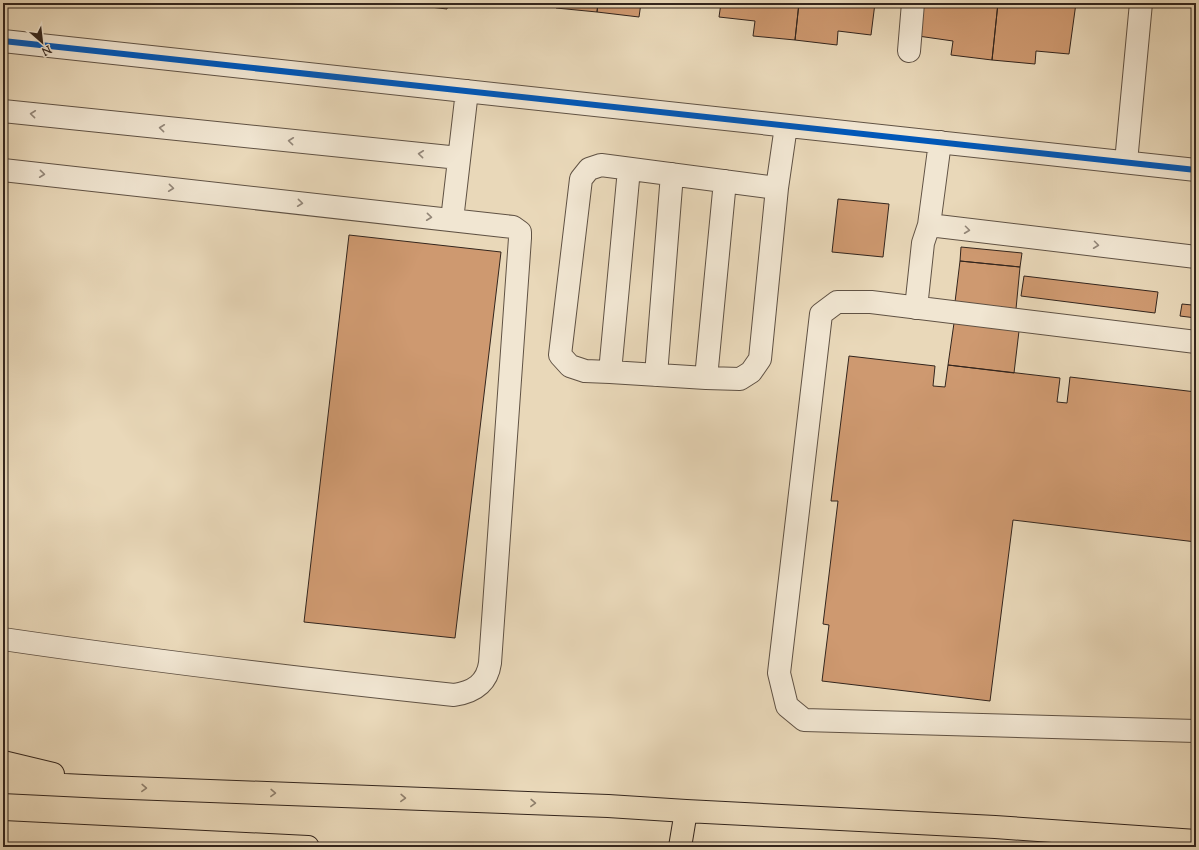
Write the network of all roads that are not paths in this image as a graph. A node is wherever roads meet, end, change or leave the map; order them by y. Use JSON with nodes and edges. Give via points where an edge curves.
{"nodes":[{"id":1,"x":913,"y":3,"type":"edge"},
{"id":2,"x":1141,"y":3,"type":"edge"},
{"id":3,"x":3,"y":41,"type":"edge"},
{"id":4,"x":909,"y":51,"type":"dead end"},
{"id":5,"x":468,"y":91,"type":"junction"},
{"id":6,"x":3,"y":111,"type":"edge"},
{"id":7,"x":786,"y":126,"type":"junction"},
{"id":8,"x":940,"y":142,"type":"junction"},
{"id":9,"x":459,"y":158,"type":"junction"},
{"id":10,"x":1126,"y":162,"type":"junction"},
{"id":11,"x":629,"y":169,"type":"junction"},
{"id":12,"x":3,"y":170,"type":"edge"},
{"id":13,"x":1196,"y":170,"type":"edge"},
{"id":14,"x":672,"y":174,"type":"junction"},
{"id":15,"x":725,"y":181,"type":"junction"},
{"id":16,"x":777,"y":188,"type":"junction"},
{"id":17,"x":452,"y":220,"type":"junction"},
{"id":18,"x":928,"y":225,"type":"junction"},
{"id":19,"x":1196,"y":257,"type":"edge"},
{"id":20,"x":916,"y":308,"type":"junction"},
{"id":21,"x":1196,"y":342,"type":"edge"},
{"id":22,"x":610,"y":372,"type":"junction"},
{"id":23,"x":656,"y":375,"type":"junction"},
{"id":24,"x":706,"y":378,"type":"junction"},
{"id":25,"x":3,"y":639,"type":"edge"},
{"id":26,"x":1196,"y":731,"type":"edge"},
{"id":27,"x":3,"y":762,"type":"edge"},
{"id":28,"x":3,"y":782,"type":"edge"},
{"id":29,"x":105,"y":787,"type":"junction"},
{"id":30,"x":686,"y":811,"type":"junction"},
{"id":31,"x":3,"y":832,"type":"edge"},
{"id":32,"x":101,"y":836,"type":"junction"},
{"id":33,"x":1194,"y":841,"type":"edge"},
{"id":34,"x":17,"y":847,"type":"edge"},
{"id":35,"x":308,"y":847,"type":"edge"},
{"id":36,"x":680,"y":847,"type":"edge"}],
"edges":[{"from":1,"to":4,"type":"street"},
{"from":2,"to":10,"type":"street"},
{"from":3,"to":5,"type":"street"},
{"from":5,"to":7,"type":"street"},
{"from":5,"to":9,"type":"street"},
{"from":9,"to":6,"type":"street","one_way":true},
{"from":7,"to":8,"type":"street"},
{"from":7,"to":16,"type":"street"},
{"from":8,"to":10,"type":"street"},
{"from":8,"to":18,"type":"street"},
{"from":9,"to":17,"type":"street"},
{"from":10,"to":13,"type":"street"},
{"from":11,"to":14,"type":"street"},
{"from":11,"to":22,"type":"street"},
{"from":11,"to":22,"type":"street","via":[[601,165],[589,169],[581,179],[560,354],[570,366],[585,371]]},
{"from":12,"to":17,"type":"street","one_way":true},
{"from":14,"to":15,"type":"street"},
{"from":14,"to":23,"type":"street"},
{"from":15,"to":16,"type":"street"},
{"from":15,"to":24,"type":"street"},
{"from":16,"to":24,"type":"street","via":[[760,359],[751,372],[740,379]]},
{"from":17,"to":25,"type":"street","via":[[513,227],[520,232],[490,663],[489,672],[478,686],[454,695],[298,678]]},
{"from":18,"to":19,"type":"street","one_way":true},
{"from":18,"to":20,"type":"street","via":[[923,243]]},
{"from":20,"to":21,"type":"street"},
{"from":20,"to":26,"type":"street","via":[[871,302],[837,302],[821,314],[779,673],[787,706],[804,720]]},
{"from":22,"to":23,"type":"street"},
{"from":23,"to":24,"type":"street"},
{"from":27,"to":29,"type":"highway"},
{"from":28,"to":29,"type":"highway"},
{"from":29,"to":30,"type":"highway","one_way":true},
{"from":30,"to":33,"type":"highway","via":[[995,827]]},
{"from":30,"to":36,"type":"highway"},
{"from":31,"to":32,"type":"highway"},
{"from":32,"to":34,"type":"highway"},
{"from":32,"to":35,"type":"highway"}]}
